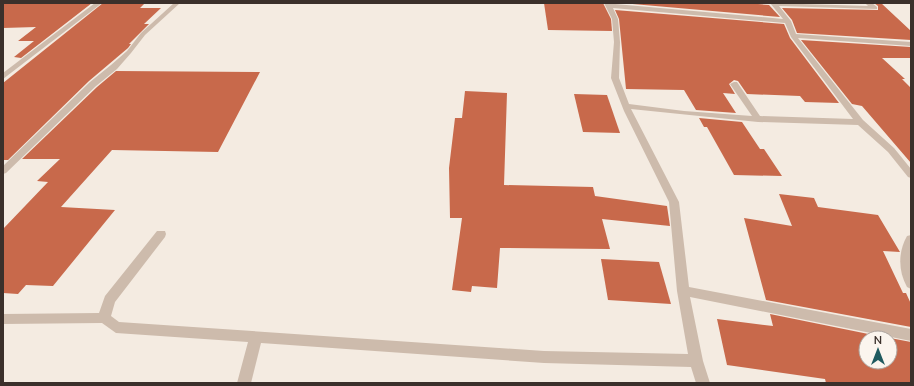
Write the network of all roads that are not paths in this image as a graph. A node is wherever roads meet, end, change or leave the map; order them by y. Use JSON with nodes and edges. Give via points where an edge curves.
{"nodes":[{"id":1,"x":99,"y":3,"type":"edge"},
{"id":2,"x":177,"y":3,"type":"edge"},
{"id":3,"x":774,"y":3,"type":"edge"},
{"id":4,"x":868,"y":3,"type":"edge"},
{"id":5,"x":608,"y":4,"type":"edge"},
{"id":6,"x":788,"y":21,"type":"junction"},
{"id":7,"x":793,"y":36,"type":"junction"},
{"id":8,"x":911,"y":44,"type":"edge"},
{"id":9,"x":3,"y":77,"type":"edge"},
{"id":10,"x":734,"y":84,"type":"dead end"},
{"id":11,"x":626,"y":106,"type":"junction"},
{"id":12,"x":758,"y":119,"type":"junction"},
{"id":13,"x":860,"y":122,"type":"junction"},
{"id":14,"x":3,"y":171,"type":"edge"},
{"id":15,"x":911,"y":175,"type":"edge"},
{"id":16,"x":161,"y":234,"type":"dead end"},
{"id":17,"x":911,"y":239,"type":"edge"},
{"id":18,"x":911,"y":284,"type":"edge"},
{"id":19,"x":683,"y":291,"type":"junction"},
{"id":20,"x":104,"y":318,"type":"junction"},
{"id":21,"x":3,"y":320,"type":"edge"},
{"id":22,"x":911,"y":335,"type":"edge"},
{"id":23,"x":256,"y":338,"type":"junction"},
{"id":24,"x":696,"y":361,"type":"junction"},
{"id":25,"x":244,"y":383,"type":"edge"},
{"id":26,"x":703,"y":383,"type":"edge"}],
"edges":[{"from":1,"to":9,"type":"street"},
{"from":2,"to":14,"type":"street","via":[[143,34],[114,68],[93,84]]},
{"from":3,"to":4,"type":"street","via":[[875,8]]},
{"from":3,"to":6,"type":"street"},
{"from":5,"to":6,"type":"street"},
{"from":5,"to":11,"type":"street","via":[[616,26],[615,78]]},
{"from":6,"to":7,"type":"street"},
{"from":7,"to":8,"type":"street"},
{"from":7,"to":13,"type":"street"},
{"from":10,"to":12,"type":"street"},
{"from":11,"to":12,"type":"street","via":[[682,114]]},
{"from":11,"to":19,"type":"street","via":[[674,202]]},
{"from":12,"to":13,"type":"street"},
{"from":13,"to":15,"type":"street","via":[[891,150]]},
{"from":16,"to":20,"type":"street","via":[[109,300]]},
{"from":17,"to":18,"type":"street","via":[[905,255]]},
{"from":19,"to":22,"type":"street"},
{"from":19,"to":24,"type":"street"},
{"from":20,"to":21,"type":"street"},
{"from":20,"to":23,"type":"street","via":[[116,327]]},
{"from":23,"to":24,"type":"street","via":[[544,357]]},
{"from":23,"to":25,"type":"street"},
{"from":24,"to":26,"type":"street"}]}
